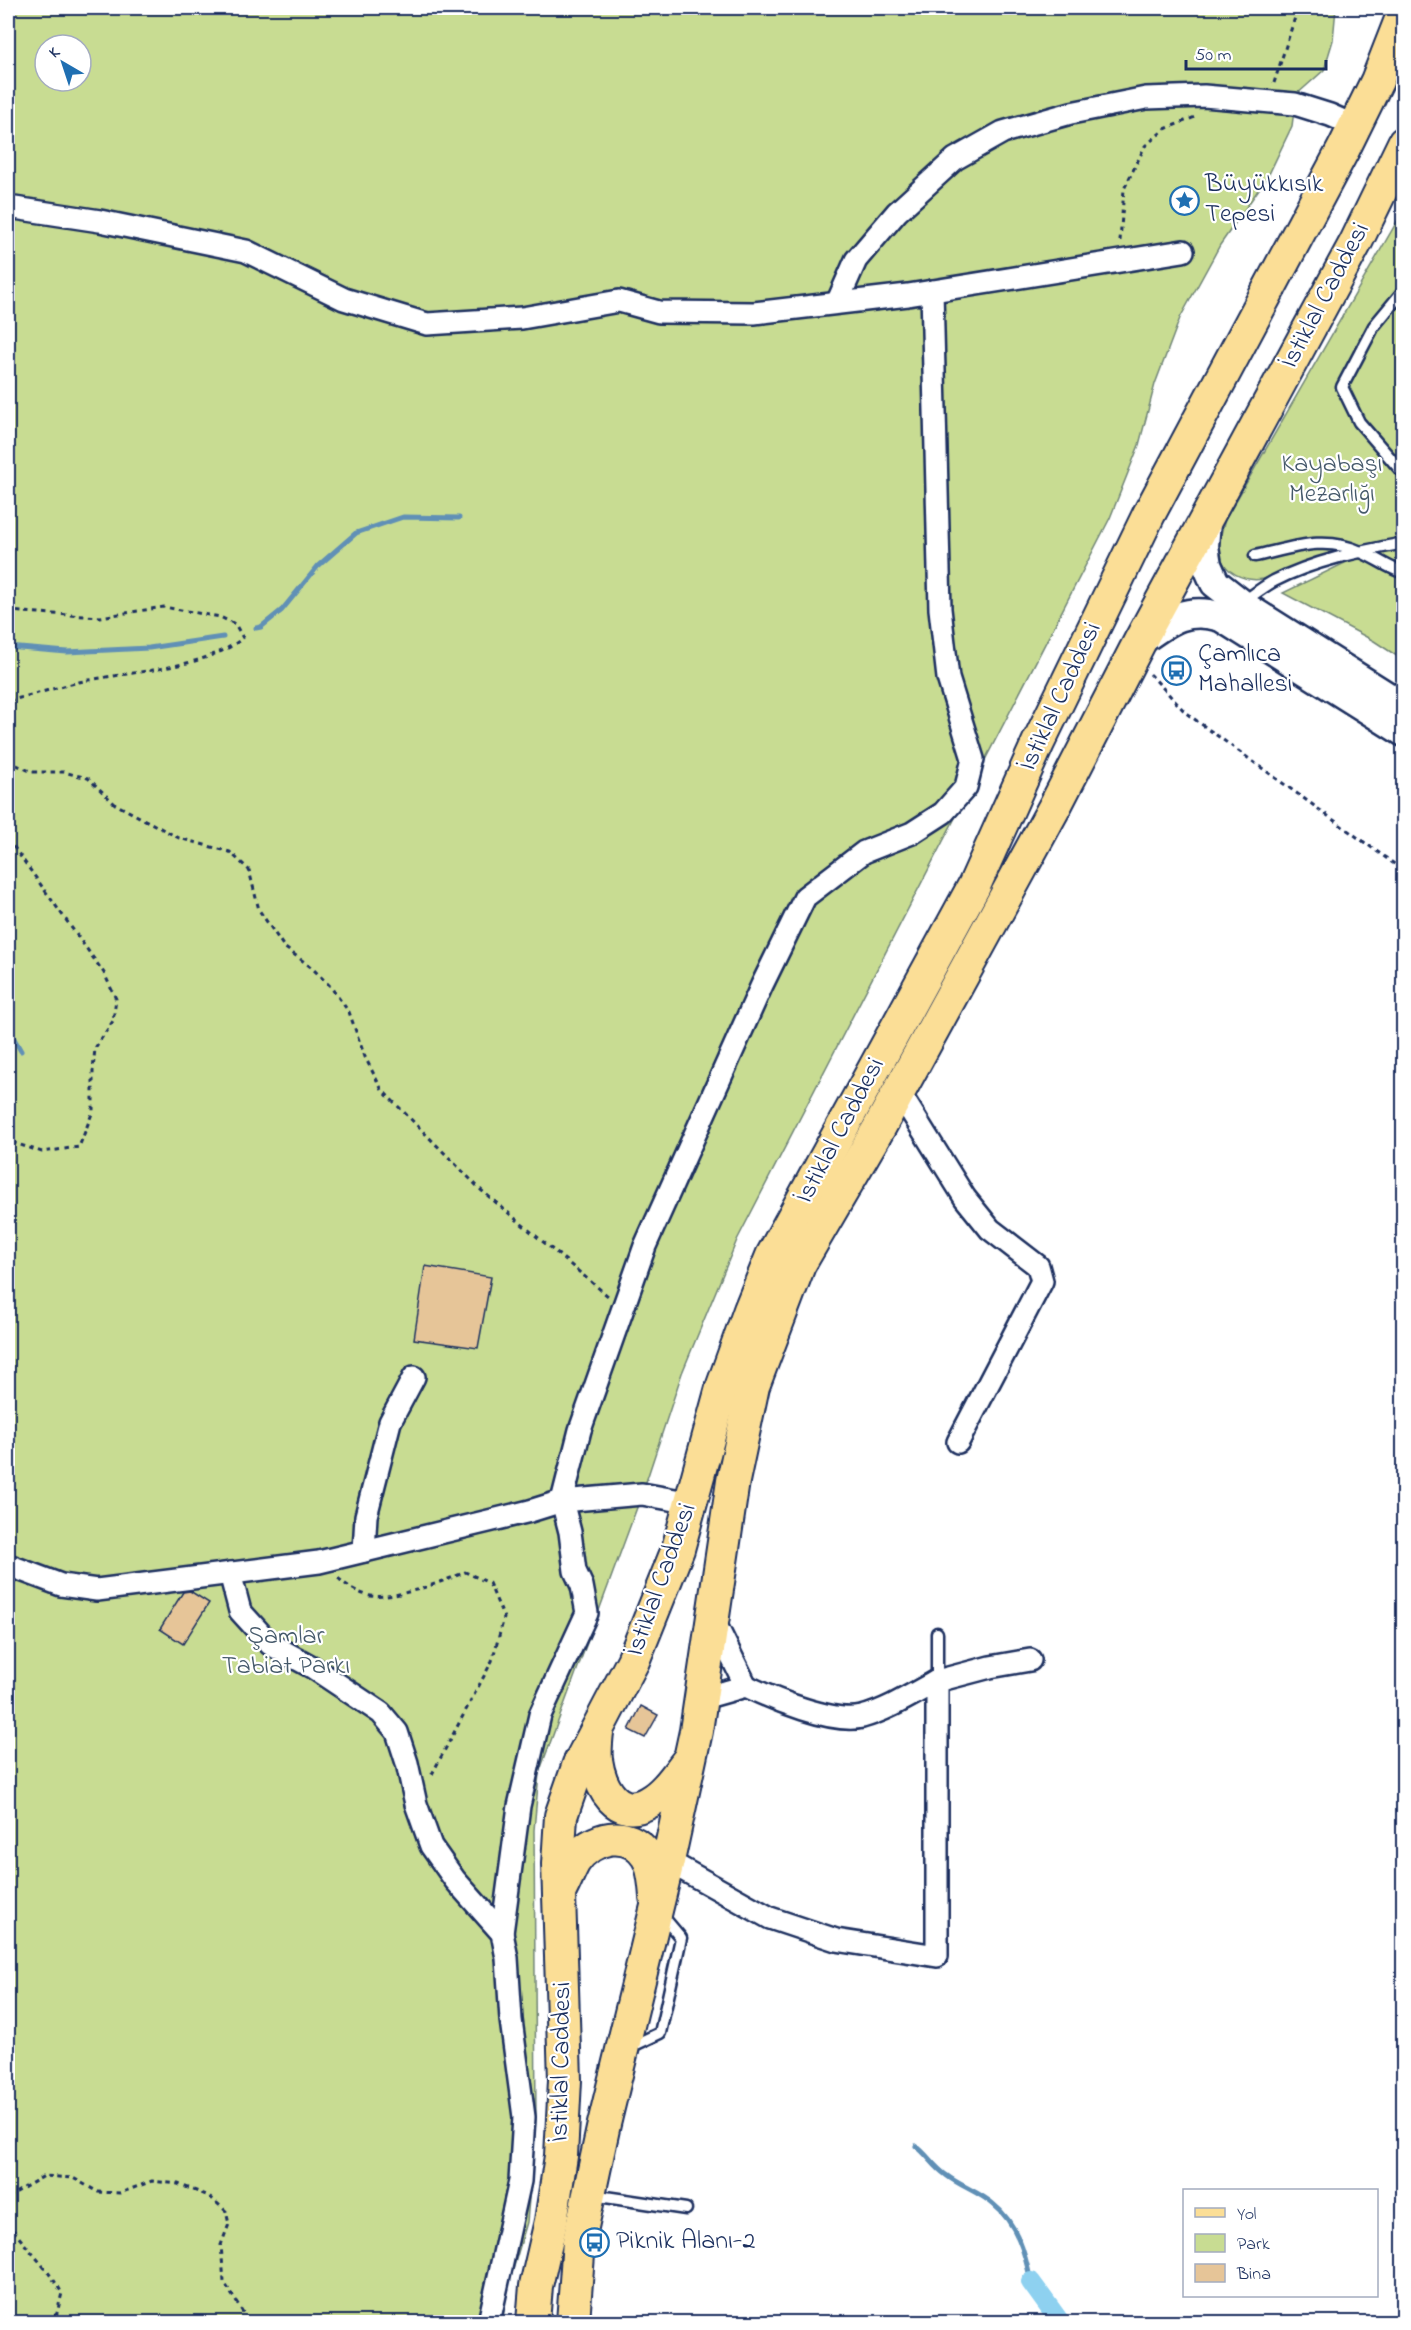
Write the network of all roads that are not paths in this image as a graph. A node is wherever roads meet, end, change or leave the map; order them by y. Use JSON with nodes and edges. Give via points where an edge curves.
{"nodes":[{"id":1,"x":1404,"y":12,"type":"edge"},
{"id":2,"x":1355,"y":126,"type":"junction"},
{"id":3,"x":1404,"y":142,"type":"edge"},
{"id":4,"x":8,"y":207,"type":"edge"},
{"id":5,"x":1183,"y":251,"type":"dead end"},
{"id":6,"x":1404,"y":290,"type":"edge"},
{"id":7,"x":932,"y":291,"type":"junction"},
{"id":8,"x":837,"y":303,"type":"junction"},
{"id":9,"x":1404,"y":474,"type":"edge"},
{"id":10,"x":1206,"y":522,"type":"junction"},
{"id":11,"x":1404,"y":543,"type":"edge"},
{"id":12,"x":1361,"y":551,"type":"junction"},
{"id":13,"x":1255,"y":556,"type":"dead end"},
{"id":14,"x":1404,"y":573,"type":"edge"},
{"id":15,"x":1215,"y":583,"type":"junction"},
{"id":16,"x":1240,"y":603,"type":"junction"},
{"id":17,"x":1196,"y":613,"type":"junction"},
{"id":18,"x":1140,"y":641,"type":"junction"},
{"id":19,"x":1404,"y":707,"type":"edge"},
{"id":20,"x":1404,"y":732,"type":"edge"},
{"id":21,"x":898,"y":1092,"type":"junction"},
{"id":22,"x":414,"y":1377,"type":"dead end"},
{"id":23,"x":958,"y":1442,"type":"dead end"},
{"id":24,"x":562,"y":1501,"type":"junction"},
{"id":25,"x":692,"y":1503,"type":"junction"},
{"id":26,"x":364,"y":1551,"type":"junction"},
{"id":27,"x":8,"y":1565,"type":"edge"},
{"id":28,"x":230,"y":1574,"type":"junction"},
{"id":29,"x":712,"y":1617,"type":"junction"},
{"id":30,"x":938,"y":1634,"type":"dead end"},
{"id":31,"x":1030,"y":1660,"type":"dead end"},
{"id":32,"x":937,"y":1682,"type":"junction"},
{"id":33,"x":746,"y":1686,"type":"junction"},
{"id":34,"x":700,"y":1699,"type":"junction"},
{"id":35,"x":597,"y":1732,"type":"junction"},
{"id":36,"x":690,"y":1758,"type":"junction"},
{"id":37,"x":668,"y":1861,"type":"junction"},
{"id":38,"x":561,"y":1892,"type":"junction"},
{"id":39,"x":657,"y":1910,"type":"junction"},
{"id":40,"x":502,"y":1933,"type":"junction"},
{"id":41,"x":589,"y":2195,"type":"junction"},
{"id":42,"x":686,"y":2209,"type":"dead end"},
{"id":43,"x":489,"y":2322,"type":"edge"},
{"id":44,"x":533,"y":2322,"type":"edge"},
{"id":45,"x":573,"y":2322,"type":"edge"}],
"edges":[{"from":1,"to":2,"type":"main road","name":"İstiklal Caddesi"},
{"from":2,"to":8,"type":"street","via":[[1295,104],[1204,96],[1146,98],[1003,132],[956,159],[897,212],[856,260]]},
{"from":2,"to":25,"type":"main road","name":"İstiklal Caddesi","via":[[1149,514],[974,886],[772,1256],[722,1388]]},
{"from":3,"to":10,"type":"main road","name":"İstiklal Caddesi","via":[[1356,242]]},
{"from":4,"to":8,"type":"street","via":[[246,251],[344,299],[427,324],[522,318],[619,301],[659,312],[754,313]]},
{"from":5,"to":7,"type":"street"},
{"from":6,"to":9,"type":"lane","via":[[1374,326],[1342,387],[1359,423]]},
{"from":7,"to":8,"type":"street"},
{"from":7,"to":24,"type":"street","via":[[940,609],[948,678],[973,759],[966,787],[943,813],[912,833],[864,852],[805,897],[645,1246],[580,1430]]},
{"from":10,"to":15,"type":"main road","via":[[1206,565]]},
{"from":10,"to":18,"type":"main road","name":"İstiklal Caddesi"},
{"from":11,"to":12,"type":"lane"},
{"from":12,"to":13,"type":"lane","via":[[1333,542]]},
{"from":12,"to":14,"type":"lane"},
{"from":12,"to":16,"type":"lane","via":[[1274,581]]},
{"from":15,"to":16,"type":"main road"},
{"from":15,"to":17,"type":"main road","via":[[1200,584],[1190,596],[1190,607]]},
{"from":16,"to":19,"type":"main road"},
{"from":17,"to":18,"type":"main road","via":[[1169,620]]},
{"from":17,"to":20,"type":"main road","via":[[1221,617]]},
{"from":18,"to":21,"type":"main road","name":"İstiklal Caddesi"},
{"from":21,"to":23,"type":"street","via":[[965,1198],[990,1229],[1038,1266],[1042,1281]]},
{"from":21,"to":29,"type":"main road","name":"İstiklal Caddesi","via":[[799,1265],[753,1386],[733,1481]]},
{"from":22,"to":26,"type":"street","via":[[390,1422],[366,1516]]},
{"from":24,"to":25,"type":"street","via":[[642,1494]]},
{"from":24,"to":26,"type":"street"},
{"from":24,"to":40,"type":"street","via":[[587,1613],[540,1715],[519,1806]]},
{"from":25,"to":35,"type":"main road","name":"İstiklal Caddesi","via":[[646,1630]]},
{"from":26,"to":28,"type":"street","via":[[319,1562]]},
{"from":27,"to":28,"type":"street","via":[[61,1586],[97,1590]]},
{"from":28,"to":40,"type":"street","via":[[240,1611],[270,1644],[381,1713],[397,1732],[431,1846]]},
{"from":29,"to":33,"type":"street"},
{"from":29,"to":34,"type":"main road","name":"İstiklal Caddesi"},
{"from":30,"to":32,"type":"lane"},
{"from":31,"to":32,"type":"street","via":[[990,1666]]},
{"from":32,"to":33,"type":"street","via":[[860,1718],[837,1717],[779,1702]]},
{"from":32,"to":37,"type":"street","via":[[937,1956],[836,1940],[770,1918]]},
{"from":33,"to":34,"type":"street"},
{"from":34,"to":36,"type":"main road","name":"İstiklal Caddesi"},
{"from":35,"to":36,"type":"main road","via":[[596,1759],[602,1783],[612,1801],[628,1808],[649,1803],[671,1784]]},
{"from":35,"to":38,"type":"main road","name":"İstiklal Caddesi","via":[[579,1764],[561,1816]]},
{"from":36,"to":37,"type":"main road","name":"İstiklal Caddesi"},
{"from":37,"to":39,"type":"main road","name":"İstiklal Caddesi"},
{"from":38,"to":39,"type":"main road","via":[[575,1861],[598,1841],[621,1838],[636,1843],[649,1858]]},
{"from":38,"to":44,"type":"main road","name":"İstiklal Caddesi","via":[[565,2080],[561,2156],[536,2286]]},
{"from":39,"to":41,"type":"main road","name":"İstiklal Caddesi"},
{"from":40,"to":43,"type":"street","via":[[524,2117],[520,2181]]},
{"from":41,"to":42,"type":"lane"},
{"from":41,"to":45,"type":"main road","name":"İstiklal Caddesi","via":[[579,2241]]}]}
